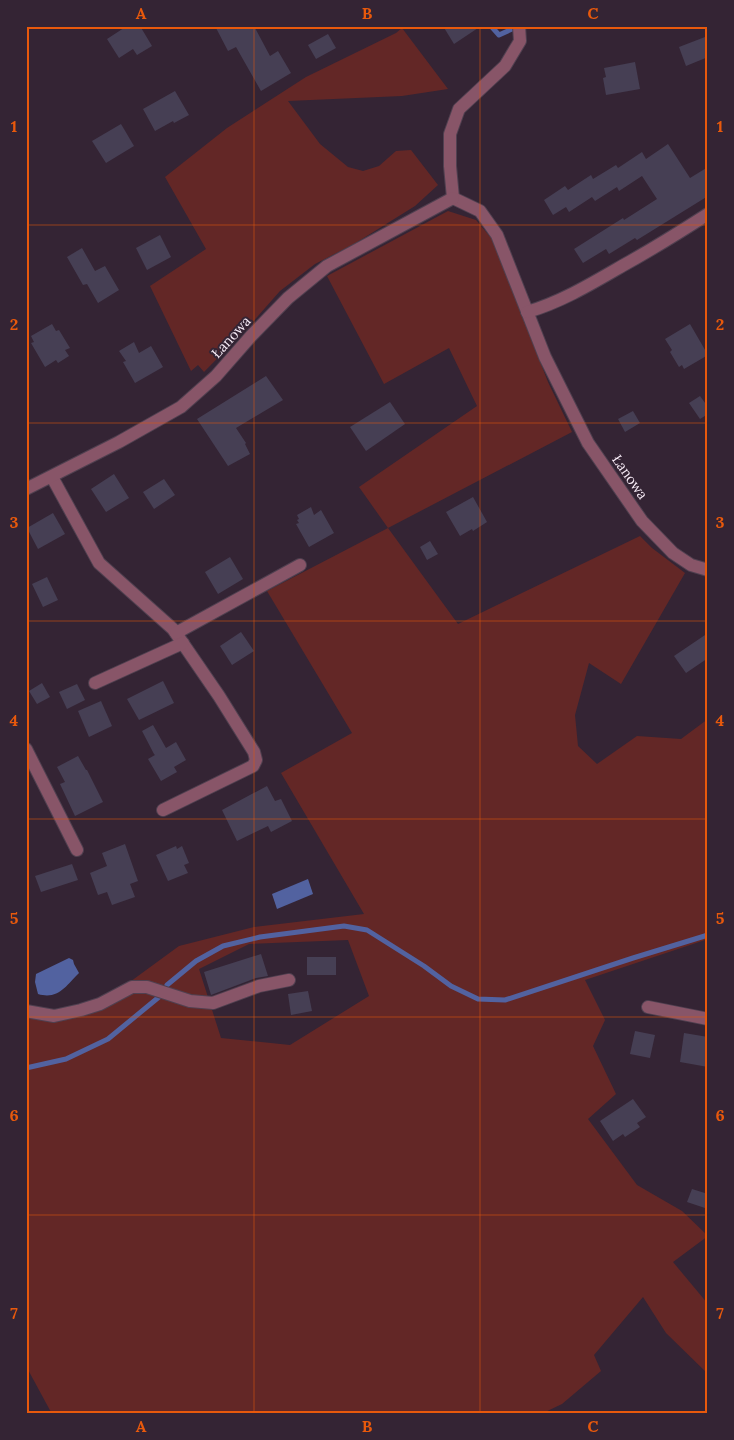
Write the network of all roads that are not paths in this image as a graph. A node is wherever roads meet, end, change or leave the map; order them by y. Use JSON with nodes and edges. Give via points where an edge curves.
{"nodes":[{"id":1,"x":520,"y":26,"type":"edge"},
{"id":2,"x":453,"y":198,"type":"junction"},
{"id":3,"x":708,"y":214,"type":"edge"},
{"id":4,"x":527,"y":312,"type":"junction"},
{"id":5,"x":52,"y":477,"type":"junction"},
{"id":6,"x":27,"y":488,"type":"edge"},
{"id":7,"x":300,"y":566,"type":"dead end"},
{"id":8,"x":708,"y":570,"type":"edge"},
{"id":9,"x":180,"y":638,"type":"junction"},
{"id":10,"x":95,"y":684,"type":"dead end"},
{"id":11,"x":26,"y":749,"type":"edge"},
{"id":12,"x":163,"y":810,"type":"dead end"},
{"id":13,"x":76,"y":850,"type":"dead end"},
{"id":14,"x":289,"y":980,"type":"dead end"},
{"id":15,"x":648,"y":1007,"type":"dead end"},
{"id":16,"x":26,"y":1012,"type":"edge"},
{"id":17,"x":708,"y":1020,"type":"edge"}],
"edges":[{"from":1,"to":2,"type":"street","via":[[520,41],[505,66],[459,109],[450,134]]},
{"from":2,"to":4,"type":"street","name":"Łanowa","via":[[480,211],[497,235]]},
{"from":2,"to":5,"type":"street","name":"Łanowa","via":[[327,266],[288,298],[216,376],[181,407]]},
{"from":3,"to":4,"type":"street","via":[[579,291]]},
{"from":4,"to":8,"type":"street","name":"Łanowa","via":[[545,357],[588,443],[642,521],[673,553],[691,565]]},
{"from":5,"to":6,"type":"street","name":"Łanowa"},
{"from":5,"to":9,"type":"street","via":[[98,563]]},
{"from":7,"to":9,"type":"street"},
{"from":9,"to":10,"type":"street"},
{"from":9,"to":12,"type":"street","via":[[254,752],[256,760],[253,766]]},
{"from":11,"to":13,"type":"street"},
{"from":14,"to":16,"type":"street","via":[[259,986],[213,1003],[190,1001],[147,987],[132,987],[81,1010],[54,1016]]},
{"from":15,"to":17,"type":"street"}]}
